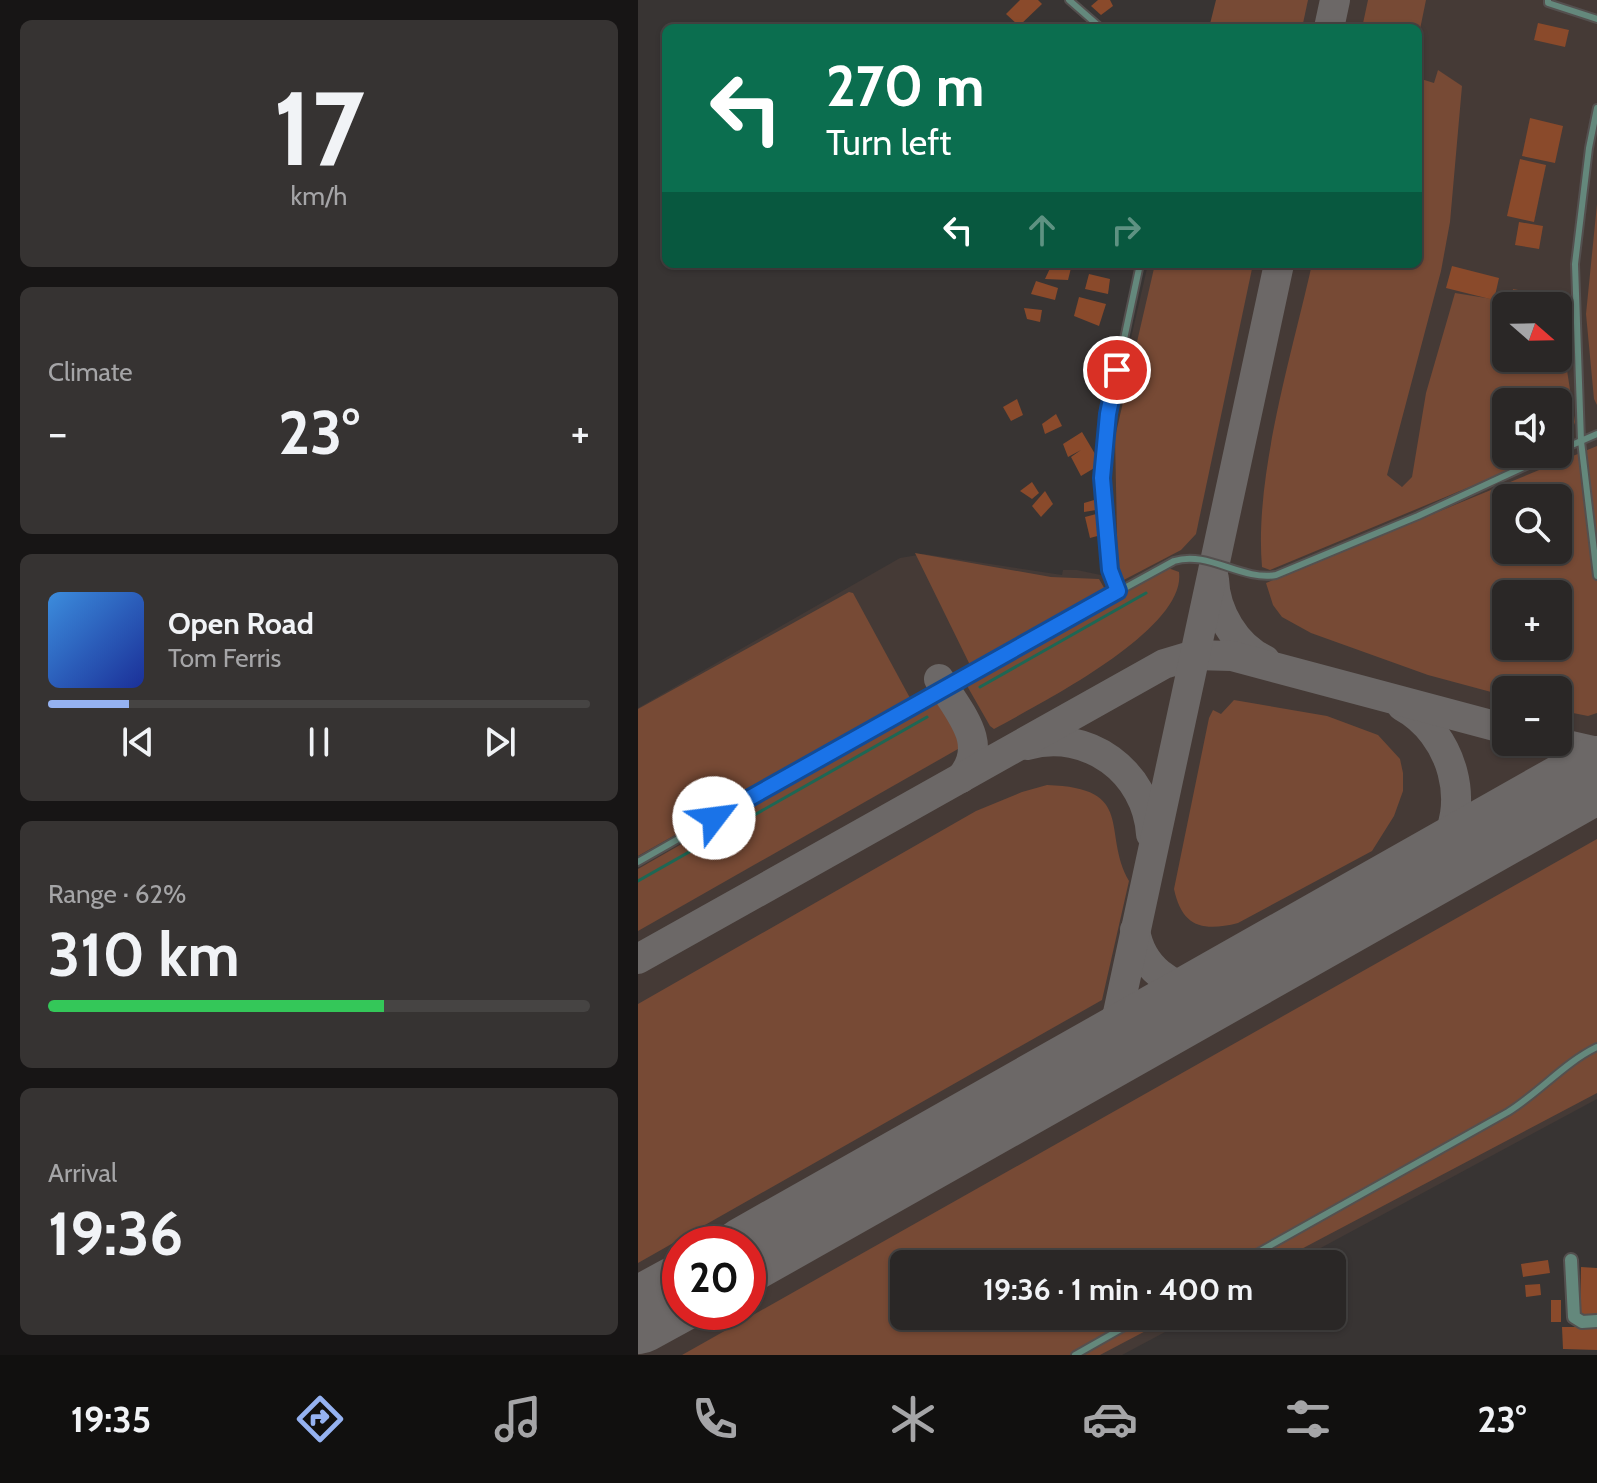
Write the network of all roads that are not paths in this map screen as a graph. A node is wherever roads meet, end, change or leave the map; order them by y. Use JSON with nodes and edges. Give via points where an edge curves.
{"nodes":[{"id":1,"x":1069,"y":0,"type":"edge"},
{"id":2,"x":1538,"y":0,"type":"edge"},
{"id":3,"x":1548,"y":2,"type":"edge"},
{"id":4,"x":1597,"y":19,"type":"edge"},
{"id":5,"x":1096,"y":24,"type":"edge"},
{"id":6,"x":1597,"y":108,"type":"edge"},
{"id":7,"x":1593,"y":148,"type":"edge"},
{"id":8,"x":1139,"y":268,"type":"edge"},
{"id":9,"x":1597,"y":434,"type":"edge"},
{"id":10,"x":1581,"y":441,"type":"junction"},
{"id":11,"x":1572,"y":445,"type":"edge"},
{"id":12,"x":1522,"y":468,"type":"edge"},
{"id":13,"x":1597,"y":576,"type":"edge"},
{"id":14,"x":1118,"y":591,"type":"junction"},
{"id":15,"x":638,"y":862,"type":"edge"},
{"id":16,"x":1597,"y":1047,"type":"edge"},
{"id":17,"x":1262,"y":1250,"type":"edge"},
{"id":18,"x":1571,"y":1260,"type":"dead end"},
{"id":19,"x":1597,"y":1321,"type":"edge"},
{"id":20,"x":1119,"y":1330,"type":"edge"},
{"id":21,"x":1075,"y":1355,"type":"edge"}],
"edges":[{"from":1,"to":5,"type":"lane"},
{"from":2,"to":3,"type":"lane"},
{"from":3,"to":4,"type":"lane"},
{"from":6,"to":7,"type":"lane"},
{"from":7,"to":10,"type":"lane","via":[[1575,264]]},
{"from":8,"to":14,"type":"lane","via":[[1108,414],[1102,478],[1110,570]]},
{"from":9,"to":10,"type":"lane"},
{"from":10,"to":11,"type":"lane"},
{"from":10,"to":13,"type":"lane"},
{"from":12,"to":14,"type":"lane","via":[[1311,563],[1265,577],[1182,558]]},
{"from":14,"to":15,"type":"lane"},
{"from":16,"to":17,"type":"lane","via":[[1508,1112]]},
{"from":18,"to":19,"type":"street","via":[[1574,1317]]},
{"from":20,"to":21,"type":"lane"}]}
